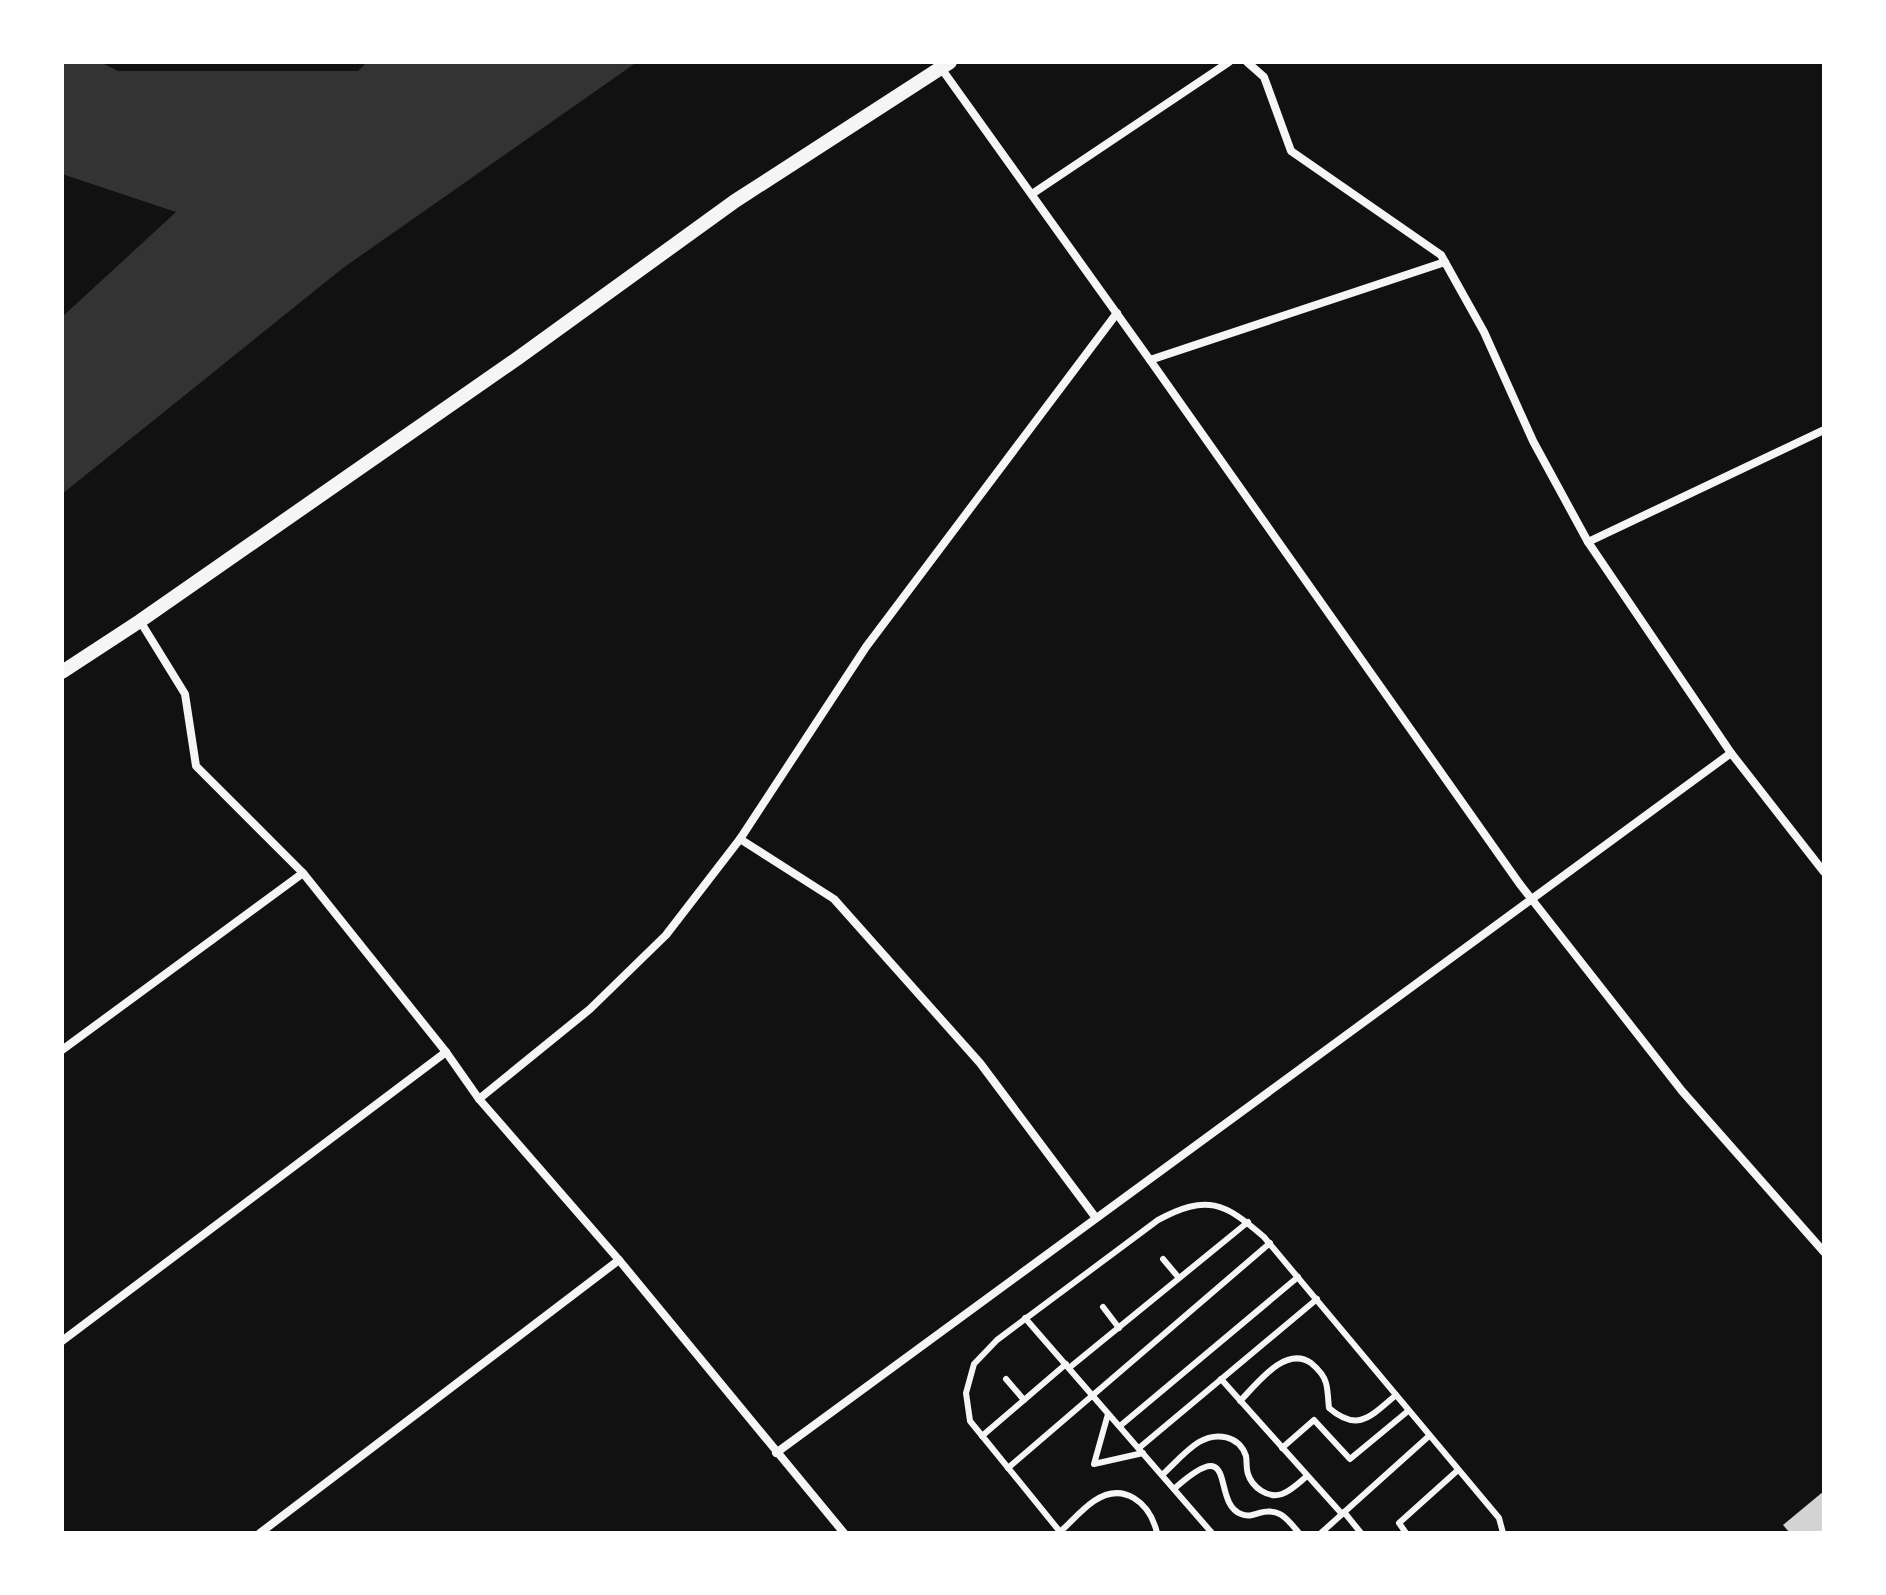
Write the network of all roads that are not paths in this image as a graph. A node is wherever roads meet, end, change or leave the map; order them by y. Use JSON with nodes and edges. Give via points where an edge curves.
{"nodes":[{"id":1,"x":1229,"y":62,"type":"edge"},
{"id":2,"x":1247,"y":62,"type":"edge"},
{"id":3,"x":945,"y":65,"type":"edge"},
{"id":4,"x":1032,"y":194,"type":"junction"},
{"id":5,"x":1445,"y":262,"type":"junction"},
{"id":6,"x":1117,"y":313,"type":"junction"},
{"id":7,"x":1150,"y":360,"type":"junction"},
{"id":8,"x":1824,"y":430,"type":"edge"},
{"id":9,"x":1588,"y":542,"type":"junction"},
{"id":10,"x":140,"y":621,"type":"junction"},
{"id":11,"x":62,"y":672,"type":"edge"},
{"id":12,"x":1731,"y":753,"type":"junction"},
{"id":13,"x":740,"y":839,"type":"junction"},
{"id":14,"x":1824,"y":872,"type":"edge"},
{"id":15,"x":303,"y":873,"type":"junction"},
{"id":16,"x":1530,"y":898,"type":"junction"},
{"id":17,"x":62,"y":1050,"type":"edge"},
{"id":18,"x":446,"y":1052,"type":"junction"},
{"id":19,"x":479,"y":1099,"type":"junction"},
{"id":20,"x":1096,"y":1218,"type":"junction"},
{"id":21,"x":1248,"y":1222,"type":"junction"},
{"id":22,"x":1270,"y":1243,"type":"junction"},
{"id":23,"x":1824,"y":1252,"type":"edge"},
{"id":24,"x":1163,"y":1259,"type":"dead end"},
{"id":25,"x":619,"y":1260,"type":"junction"},
{"id":26,"x":1298,"y":1277,"type":"junction"},
{"id":27,"x":1179,"y":1278,"type":"junction"},
{"id":28,"x":1317,"y":1299,"type":"junction"},
{"id":29,"x":1103,"y":1307,"type":"dead end"},
{"id":30,"x":1025,"y":1318,"type":"junction"},
{"id":31,"x":1119,"y":1328,"type":"junction"},
{"id":32,"x":62,"y":1341,"type":"edge"},
{"id":33,"x":1067,"y":1366,"type":"junction"},
{"id":34,"x":1006,"y":1379,"type":"dead end"},
{"id":35,"x":1221,"y":1379,"type":"junction"},
{"id":36,"x":1092,"y":1395,"type":"junction"},
{"id":37,"x":1396,"y":1395,"type":"junction"},
{"id":38,"x":1024,"y":1400,"type":"junction"},
{"id":39,"x":1240,"y":1401,"type":"junction"},
{"id":40,"x":1408,"y":1411,"type":"junction"},
{"id":41,"x":1108,"y":1414,"type":"junction"},
{"id":42,"x":1120,"y":1426,"type":"junction"},
{"id":43,"x":982,"y":1436,"type":"junction"},
{"id":44,"x":1429,"y":1436,"type":"junction"},
{"id":45,"x":1282,"y":1448,"type":"junction"},
{"id":46,"x":1141,"y":1451,"type":"junction"},
{"id":47,"x":776,"y":1453,"type":"junction"},
{"id":48,"x":1008,"y":1468,"type":"junction"},
{"id":49,"x":1458,"y":1470,"type":"junction"},
{"id":50,"x":1162,"y":1475,"type":"junction"},
{"id":51,"x":1307,"y":1476,"type":"junction"},
{"id":52,"x":1174,"y":1489,"type":"junction"},
{"id":53,"x":1343,"y":1513,"type":"junction"},
{"id":54,"x":1060,"y":1532,"type":"edge"},
{"id":55,"x":1323,"y":1532,"type":"edge"},
{"id":56,"x":260,"y":1533,"type":"edge"},
{"id":57,"x":844,"y":1533,"type":"edge"},
{"id":58,"x":1157,"y":1533,"type":"edge"},
{"id":59,"x":1212,"y":1533,"type":"edge"},
{"id":60,"x":1299,"y":1533,"type":"edge"},
{"id":61,"x":1361,"y":1533,"type":"edge"},
{"id":62,"x":1406,"y":1533,"type":"edge"},
{"id":63,"x":1503,"y":1533,"type":"edge"}],
"edges":[{"from":1,"to":4,"type":"street"},
{"from":2,"to":5,"type":"street","via":[[1264,77],[1291,151]]},
{"from":3,"to":4,"type":"street"},
{"from":3,"to":10,"type":"street","via":[[735,201]]},
{"from":4,"to":6,"type":"street"},
{"from":5,"to":7,"type":"street"},
{"from":5,"to":9,"type":"street"},
{"from":6,"to":7,"type":"street"},
{"from":6,"to":13,"type":"street","via":[[866,647]]},
{"from":7,"to":16,"type":"street"},
{"from":8,"to":9,"type":"street"},
{"from":9,"to":12,"type":"street"},
{"from":10,"to":11,"type":"street"},
{"from":10,"to":15,"type":"street","via":[[185,694],[196,766]]},
{"from":12,"to":14,"type":"street"},
{"from":12,"to":16,"type":"street"},
{"from":13,"to":19,"type":"street","via":[[666,935],[590,1009]]},
{"from":13,"to":20,"type":"street","via":[[834,899],[980,1063]]},
{"from":15,"to":17,"type":"street"},
{"from":15,"to":18,"type":"street"},
{"from":16,"to":20,"type":"street"},
{"from":16,"to":23,"type":"street","via":[[1682,1091]]},
{"from":18,"to":19,"type":"street"},
{"from":18,"to":32,"type":"street"},
{"from":19,"to":25,"type":"street"},
{"from":20,"to":47,"type":"street"},
{"from":21,"to":22,"type":"lane"},
{"from":21,"to":27,"type":"lane"},
{"from":21,"to":30,"type":"lane","via":[[1220,1207],[1183,1207]]},
{"from":22,"to":26,"type":"lane"},
{"from":22,"to":36,"type":"lane"},
{"from":24,"to":27,"type":"lane"},
{"from":25,"to":47,"type":"street"},
{"from":25,"to":56,"type":"street"},
{"from":26,"to":28,"type":"lane"},
{"from":26,"to":42,"type":"lane"},
{"from":27,"to":31,"type":"lane"},
{"from":28,"to":35,"type":"lane"},
{"from":28,"to":37,"type":"lane"},
{"from":29,"to":31,"type":"lane"},
{"from":30,"to":33,"type":"lane"},
{"from":30,"to":43,"type":"lane","via":[[974,1364],[966,1393],[970,1421]]},
{"from":31,"to":33,"type":"lane"},
{"from":33,"to":36,"type":"lane"},
{"from":33,"to":38,"type":"lane"},
{"from":34,"to":38,"type":"lane"},
{"from":35,"to":39,"type":"lane"},
{"from":35,"to":46,"type":"lane"},
{"from":36,"to":41,"type":"lane"},
{"from":36,"to":48,"type":"lane"},
{"from":37,"to":39,"type":"lane","via":[[1366,1419],[1340,1418],[1329,1408],[1326,1382],[1305,1359],[1280,1362]]},
{"from":37,"to":40,"type":"lane"},
{"from":38,"to":43,"type":"lane"},
{"from":39,"to":45,"type":"lane"},
{"from":40,"to":44,"type":"lane"},
{"from":40,"to":45,"type":"lane","via":[[1350,1459],[1314,1420]]},
{"from":41,"to":42,"type":"lane"},
{"from":41,"to":46,"type":"lane","via":[[1094,1464]]},
{"from":42,"to":46,"type":"lane"},
{"from":43,"to":48,"type":"lane"},
{"from":44,"to":49,"type":"lane"},
{"from":44,"to":53,"type":"lane"},
{"from":45,"to":51,"type":"lane"},
{"from":46,"to":50,"type":"lane"},
{"from":47,"to":57,"type":"street"},
{"from":48,"to":54,"type":"lane"},
{"from":49,"to":62,"type":"lane","via":[[1399,1523]]},
{"from":49,"to":63,"type":"lane","via":[[1499,1518]]},
{"from":50,"to":51,"type":"lane","via":[[1199,1442],[1227,1436],[1245,1453],[1248,1476],[1263,1492],[1285,1494]]},
{"from":50,"to":52,"type":"lane"},
{"from":51,"to":53,"type":"lane"},
{"from":52,"to":59,"type":"lane"},
{"from":52,"to":60,"type":"lane","via":[[1200,1467],[1211,1467],[1225,1480],[1227,1503],[1234,1510],[1251,1516],[1277,1511]]},
{"from":53,"to":55,"type":"lane"},
{"from":53,"to":61,"type":"lane"},
{"from":54,"to":58,"type":"lane","via":[[1096,1500],[1128,1495],[1152,1514]]}]}
